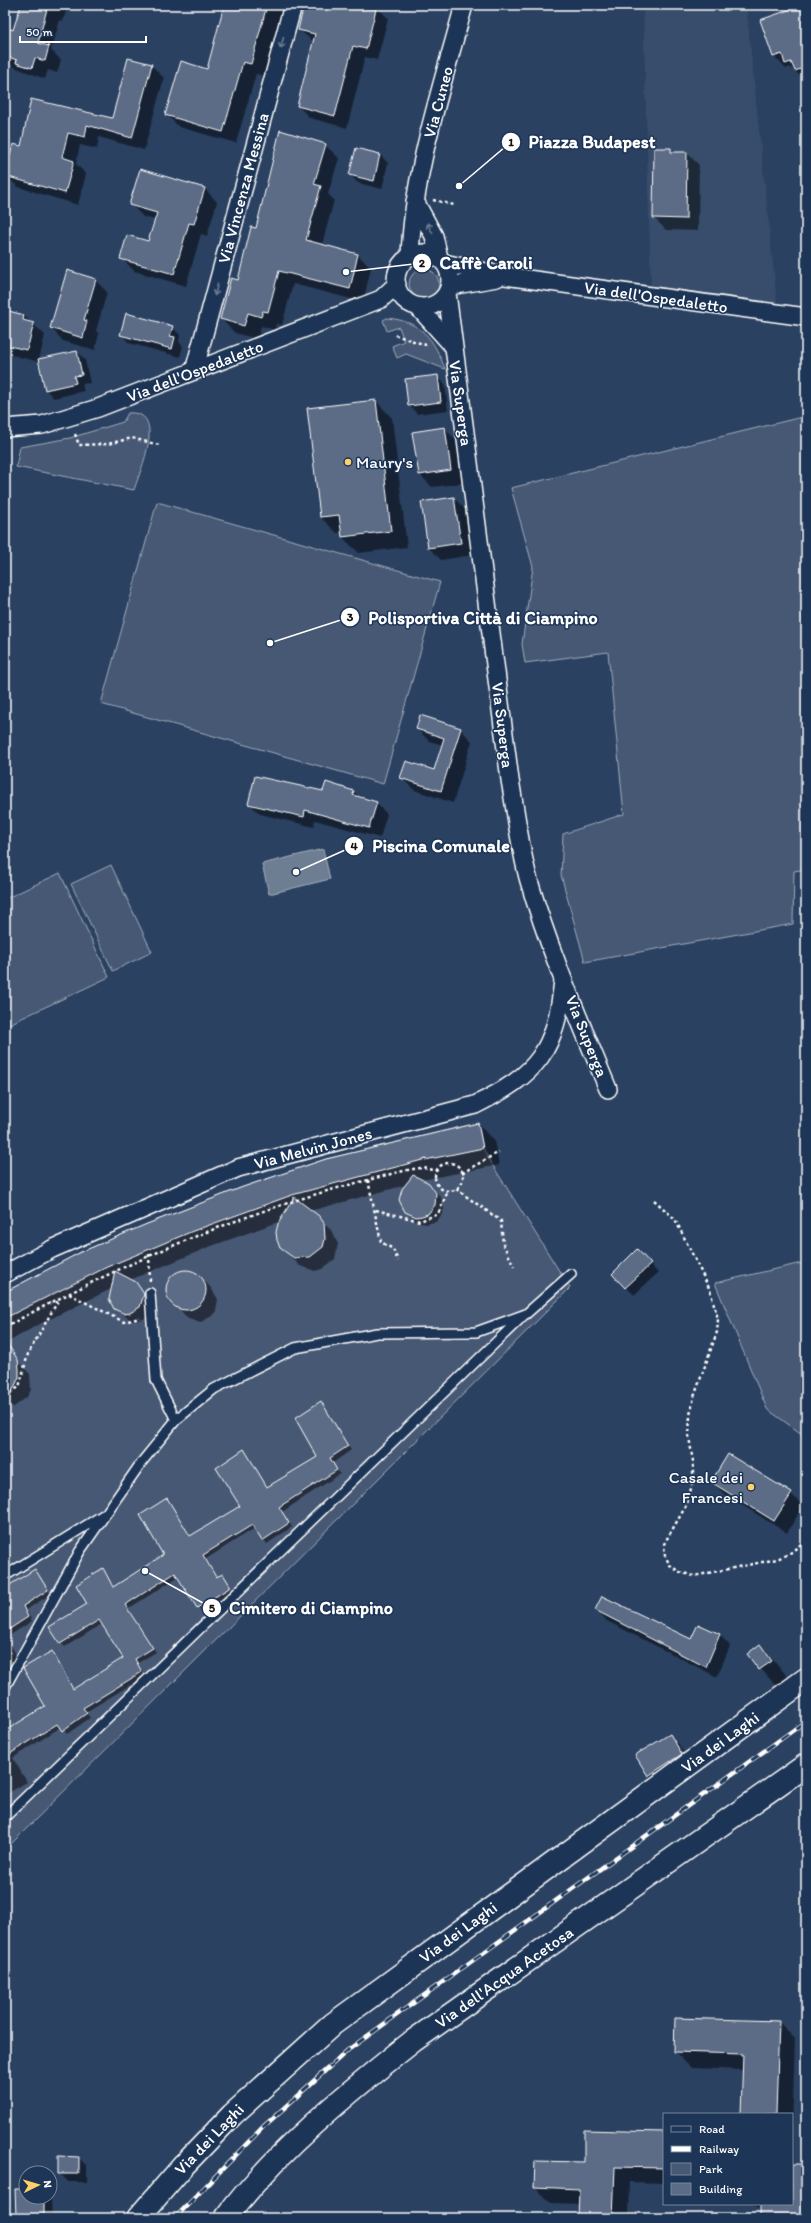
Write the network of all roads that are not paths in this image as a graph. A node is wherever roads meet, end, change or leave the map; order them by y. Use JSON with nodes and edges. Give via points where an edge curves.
{"nodes":[{"id":1,"x":292,"y":5,"type":"edge"},
{"id":2,"x":464,"y":5,"type":"edge"},
{"id":3,"x":415,"y":201,"type":"junction"},
{"id":4,"x":410,"y":257,"type":"junction"},
{"id":5,"x":442,"y":261,"type":"junction"},
{"id":6,"x":505,"y":276,"type":"junction"},
{"id":7,"x":396,"y":284,"type":"junction"},
{"id":8,"x":448,"y":290,"type":"junction"},
{"id":9,"x":381,"y":299,"type":"junction"},
{"id":10,"x":414,"y":305,"type":"junction"},
{"id":11,"x":806,"y":317,"type":"edge"},
{"id":12,"x":453,"y":346,"type":"junction"},
{"id":13,"x":194,"y":371,"type":"junction"},
{"id":14,"x":5,"y":428,"type":"edge"},
{"id":15,"x":563,"y":978,"type":"junction"},
{"id":16,"x":608,"y":1089,"type":"dead end"},
{"id":17,"x":5,"y":1274,"type":"edge"},
{"id":18,"x":572,"y":1274,"type":"dead end"},
{"id":19,"x":150,"y":1293,"type":"road end"},
{"id":20,"x":526,"y":1314,"type":"junction"},
{"id":21,"x":176,"y":1420,"type":"junction"},
{"id":22,"x":106,"y":1513,"type":"junction"},
{"id":23,"x":5,"y":1576,"type":"edge"},
{"id":24,"x":806,"y":1680,"type":"edge"},
{"id":25,"x":5,"y":1687,"type":"edge"},
{"id":26,"x":806,"y":1765,"type":"edge"},
{"id":27,"x":5,"y":1817,"type":"edge"},
{"id":28,"x":138,"y":2218,"type":"edge"},
{"id":29,"x":226,"y":2218,"type":"edge"}],
"edges":[{"from":1,"to":13,"type":"street","name":"Via Vincenza Messina","one_way":true},
{"from":2,"to":3,"type":"street","name":"Via Cuneo","via":[[428,139]]},
{"from":3,"to":4,"type":"street","name":"Via Cuneo"},
{"from":5,"to":3,"type":"street","one_way":true,"via":[[434,236]]},
{"from":4,"to":5,"type":"street","via":[[426,253]]},
{"from":4,"to":7,"type":"street","via":[[399,268]]},
{"from":5,"to":6,"type":"street","name":"Via dell'Ospedaletto"},
{"from":5,"to":8,"type":"street","via":[[450,278]]},
{"from":6,"to":8,"type":"street","name":"Via dell'Ospedaletto"},
{"from":6,"to":11,"type":"street","name":"Via dell'Ospedaletto"},
{"from":7,"to":9,"type":"street","name":"Via dell'Ospedaletto"},
{"from":7,"to":10,"type":"street","via":[[399,292]]},
{"from":8,"to":10,"type":"street","via":[[436,304]]},
{"from":8,"to":12,"type":"street","name":"Via Superga"},
{"from":9,"to":10,"type":"street"},
{"from":9,"to":13,"type":"street","name":"Via dell'Ospedaletto"},
{"from":10,"to":12,"type":"street","name":"Via Superga"},
{"from":12,"to":15,"type":"street","name":"Via Superga","via":[[510,780],[529,880]]},
{"from":13,"to":14,"type":"street","name":"Via dell'Ospedaletto","via":[[98,408],[42,425]]},
{"from":15,"to":16,"type":"street","name":"Via Superga"},
{"from":15,"to":17,"type":"street","name":"Via Melvin Jones","via":[[556,1026],[546,1050],[534,1068],[502,1092],[475,1105],[238,1168],[52,1249]]},
{"from":18,"to":20,"type":"lane"},
{"from":19,"to":21,"type":"lane","via":[[156,1380]]},
{"from":20,"to":21,"type":"lane","via":[[476,1332],[377,1333],[295,1348],[214,1389]]},
{"from":20,"to":27,"type":"lane"},
{"from":21,"to":22,"type":"lane","via":[[141,1463]]},
{"from":22,"to":23,"type":"lane"},
{"from":22,"to":25,"type":"lane","via":[[80,1551]]},
{"from":24,"to":28,"type":"main road","name":"Via dei Laghi","via":[[333,2024],[232,2115],[184,2164]]},
{"from":26,"to":29,"type":"main road","name":"Via dell'Acqua Acetosa","via":[[413,2041],[293,2144],[252,2186]]}]}
